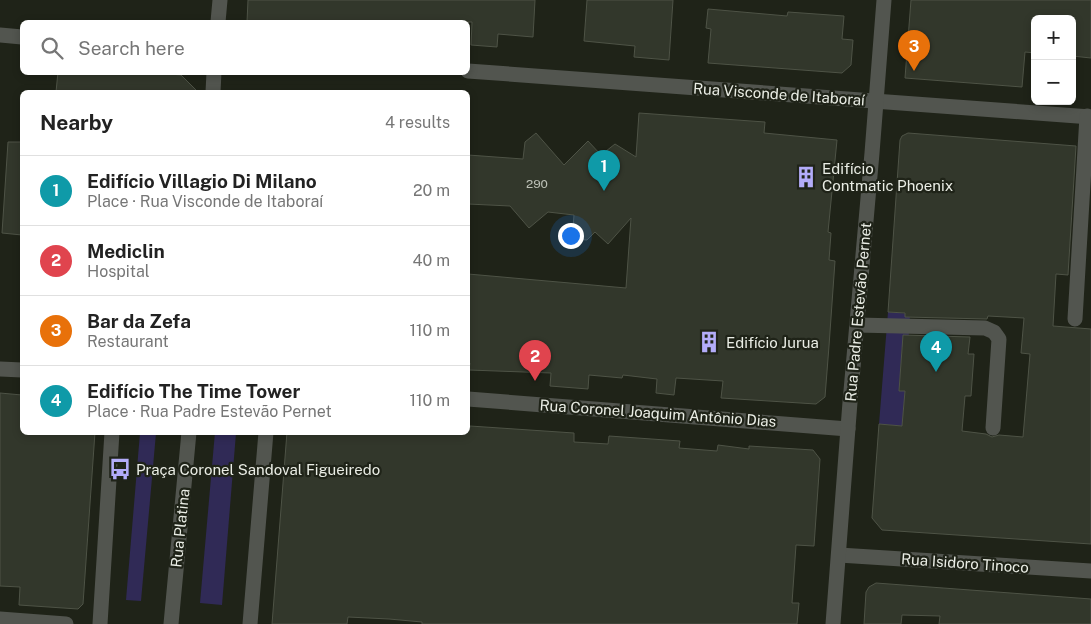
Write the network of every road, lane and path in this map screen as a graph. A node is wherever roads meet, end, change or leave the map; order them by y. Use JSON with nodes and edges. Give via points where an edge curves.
{"nodes":[{"id":1,"x":220,"y":0,"type":"edge"},
{"id":2,"x":884,"y":0,"type":"edge"},
{"id":3,"x":218,"y":20,"type":"edge"},
{"id":4,"x":0,"y":35,"type":"edge"},
{"id":5,"x":20,"y":37,"type":"edge"},
{"id":6,"x":470,"y":71,"type":"edge"},
{"id":7,"x":214,"y":75,"type":"edge"},
{"id":8,"x":213,"y":90,"type":"edge"},
{"id":9,"x":876,"y":101,"type":"junction"},
{"id":10,"x":1089,"y":116,"type":"edge"},
{"id":11,"x":1075,"y":319,"type":"dead end"},
{"id":12,"x":857,"y":325,"type":"junction"},
{"id":13,"x":0,"y":369,"type":"edge"},
{"id":14,"x":20,"y":370,"type":"edge"},
{"id":15,"x":470,"y":399,"type":"edge"},
{"id":16,"x":848,"y":428,"type":"junction"},
{"id":17,"x":992,"y":428,"type":"dead end"},
{"id":18,"x":112,"y":435,"type":"edge"},
{"id":19,"x":189,"y":435,"type":"edge"},
{"id":20,"x":266,"y":435,"type":"edge"},
{"id":21,"x":839,"y":555,"type":"junction"},
{"id":22,"x":1091,"y":571,"type":"edge"},
{"id":23,"x":0,"y":619,"type":"edge"},
{"id":24,"x":66,"y":624,"type":"edge"},
{"id":25,"x":100,"y":624,"type":"edge"},
{"id":26,"x":171,"y":624,"type":"edge"},
{"id":27,"x":250,"y":624,"type":"edge"},
{"id":28,"x":833,"y":624,"type":"edge"}],
"edges":[{"from":1,"to":3,"type":"street"},
{"from":2,"to":9,"type":"street","name":"Rua Padre Estevão Pernet"},
{"from":4,"to":5,"type":"street"},
{"from":6,"to":9,"type":"street","name":"Rua Visconde de Itaboraí"},
{"from":7,"to":8,"type":"street"},
{"from":9,"to":10,"type":"street","name":"Rua Visconde de Itaboraí"},
{"from":9,"to":12,"type":"street","name":"Rua Padre Estevão Pernet"},
{"from":10,"to":11,"type":"street"},
{"from":12,"to":16,"type":"street","name":"Rua Padre Estevão Pernet"},
{"from":12,"to":17,"type":"street","via":[[985,328],[994,332],[999,339]]},
{"from":13,"to":14,"type":"street"},
{"from":15,"to":16,"type":"street","name":"Rua Coronel Joaquim Antônio Dias"},
{"from":16,"to":21,"type":"street","name":"Rua Padre Estevão Pernet"},
{"from":18,"to":25,"type":"street"},
{"from":19,"to":26,"type":"street","name":"Rua Platina"},
{"from":20,"to":27,"type":"street"},
{"from":21,"to":22,"type":"street","name":"Rua Isidoro Tinoco"},
{"from":21,"to":28,"type":"street","name":"Rua Padre Estevão Pernet"},
{"from":23,"to":24,"type":"street"}]}
